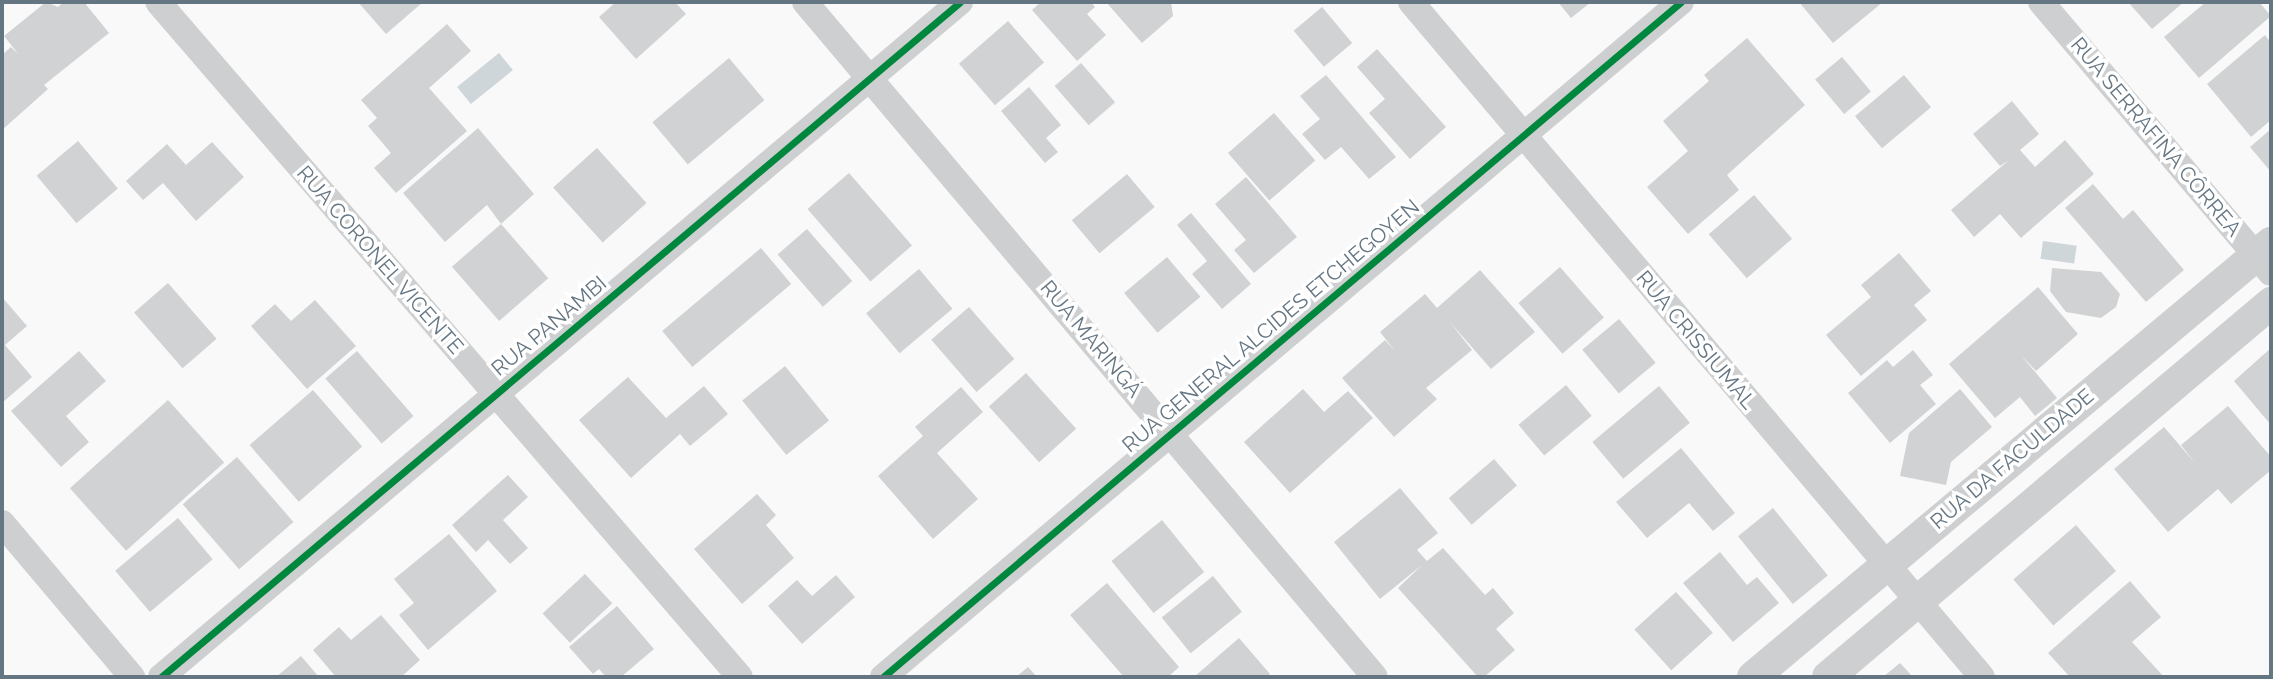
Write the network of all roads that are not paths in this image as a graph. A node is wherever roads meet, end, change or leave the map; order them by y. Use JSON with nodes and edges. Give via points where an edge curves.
{"nodes":[{"id":1,"x":158,"y":2,"type":"edge"},
{"id":2,"x":804,"y":2,"type":"edge"},
{"id":3,"x":960,"y":2,"type":"edge"},
{"id":4,"x":1411,"y":2,"type":"edge"},
{"id":5,"x":1681,"y":2,"type":"edge"},
{"id":6,"x":2041,"y":2,"type":"edge"},
{"id":7,"x":869,"y":78,"type":"junction"},
{"id":8,"x":1524,"y":135,"type":"junction"},
{"id":9,"x":2266,"y":257,"type":"edge"},
{"id":10,"x":2271,"y":303,"type":"edge"},
{"id":11,"x":495,"y":393,"type":"junction"},
{"id":12,"x":1171,"y":433,"type":"junction"},
{"id":13,"x":2,"y":523,"type":"edge"},
{"id":14,"x":1885,"y":565,"type":"junction"},
{"id":15,"x":1918,"y":601,"type":"junction"},
{"id":16,"x":132,"y":677,"type":"edge"},
{"id":17,"x":161,"y":677,"type":"edge"},
{"id":18,"x":740,"y":677,"type":"edge"},
{"id":19,"x":883,"y":677,"type":"edge"},
{"id":20,"x":1375,"y":677,"type":"edge"},
{"id":21,"x":1754,"y":677,"type":"edge"},
{"id":22,"x":1828,"y":677,"type":"edge"},
{"id":23,"x":1982,"y":677,"type":"edge"}],
"edges":[{"from":1,"to":11,"type":"street","name":"RUA CORONEL VICENTE"},
{"from":2,"to":7,"type":"street","name":"RUA MARINGÁ"},
{"from":3,"to":7,"type":"street","name":"RUA PANAMBI"},
{"from":4,"to":8,"type":"street","name":"RUA CRISSIUMAL"},
{"from":5,"to":8,"type":"street","name":"RUA GENERAL ALCIDES ETCHEGOYEN"},
{"from":6,"to":9,"type":"street","name":"RUA SERRAFINA CÔRREA"},
{"from":7,"to":11,"type":"street","name":"RUA PANAMBI"},
{"from":7,"to":12,"type":"street","name":"RUA MARINGÁ"},
{"from":8,"to":12,"type":"street","name":"RUA GENERAL ALCIDES ETCHEGOYEN"},
{"from":8,"to":14,"type":"street","name":"RUA CRISSIUMAL"},
{"from":9,"to":14,"type":"street","name":"RUA DA FACULDADE"},
{"from":10,"to":15,"type":"street"},
{"from":11,"to":17,"type":"street","name":"RUA PANAMBI"},
{"from":11,"to":18,"type":"street","name":"RUA CORONEL VICENTE"},
{"from":12,"to":19,"type":"street","name":"RUA GENERAL ALCIDES ETCHEGOYEN"},
{"from":12,"to":20,"type":"street","name":"RUA MARINGÁ"},
{"from":13,"to":16,"type":"street"},
{"from":14,"to":15,"type":"street","name":"RUA CRISSIUMAL"},
{"from":14,"to":21,"type":"street","name":"RUA DA FACULDADE"},
{"from":15,"to":22,"type":"street"},
{"from":15,"to":23,"type":"street","name":"RUA CRISSIUMAL"}]}
